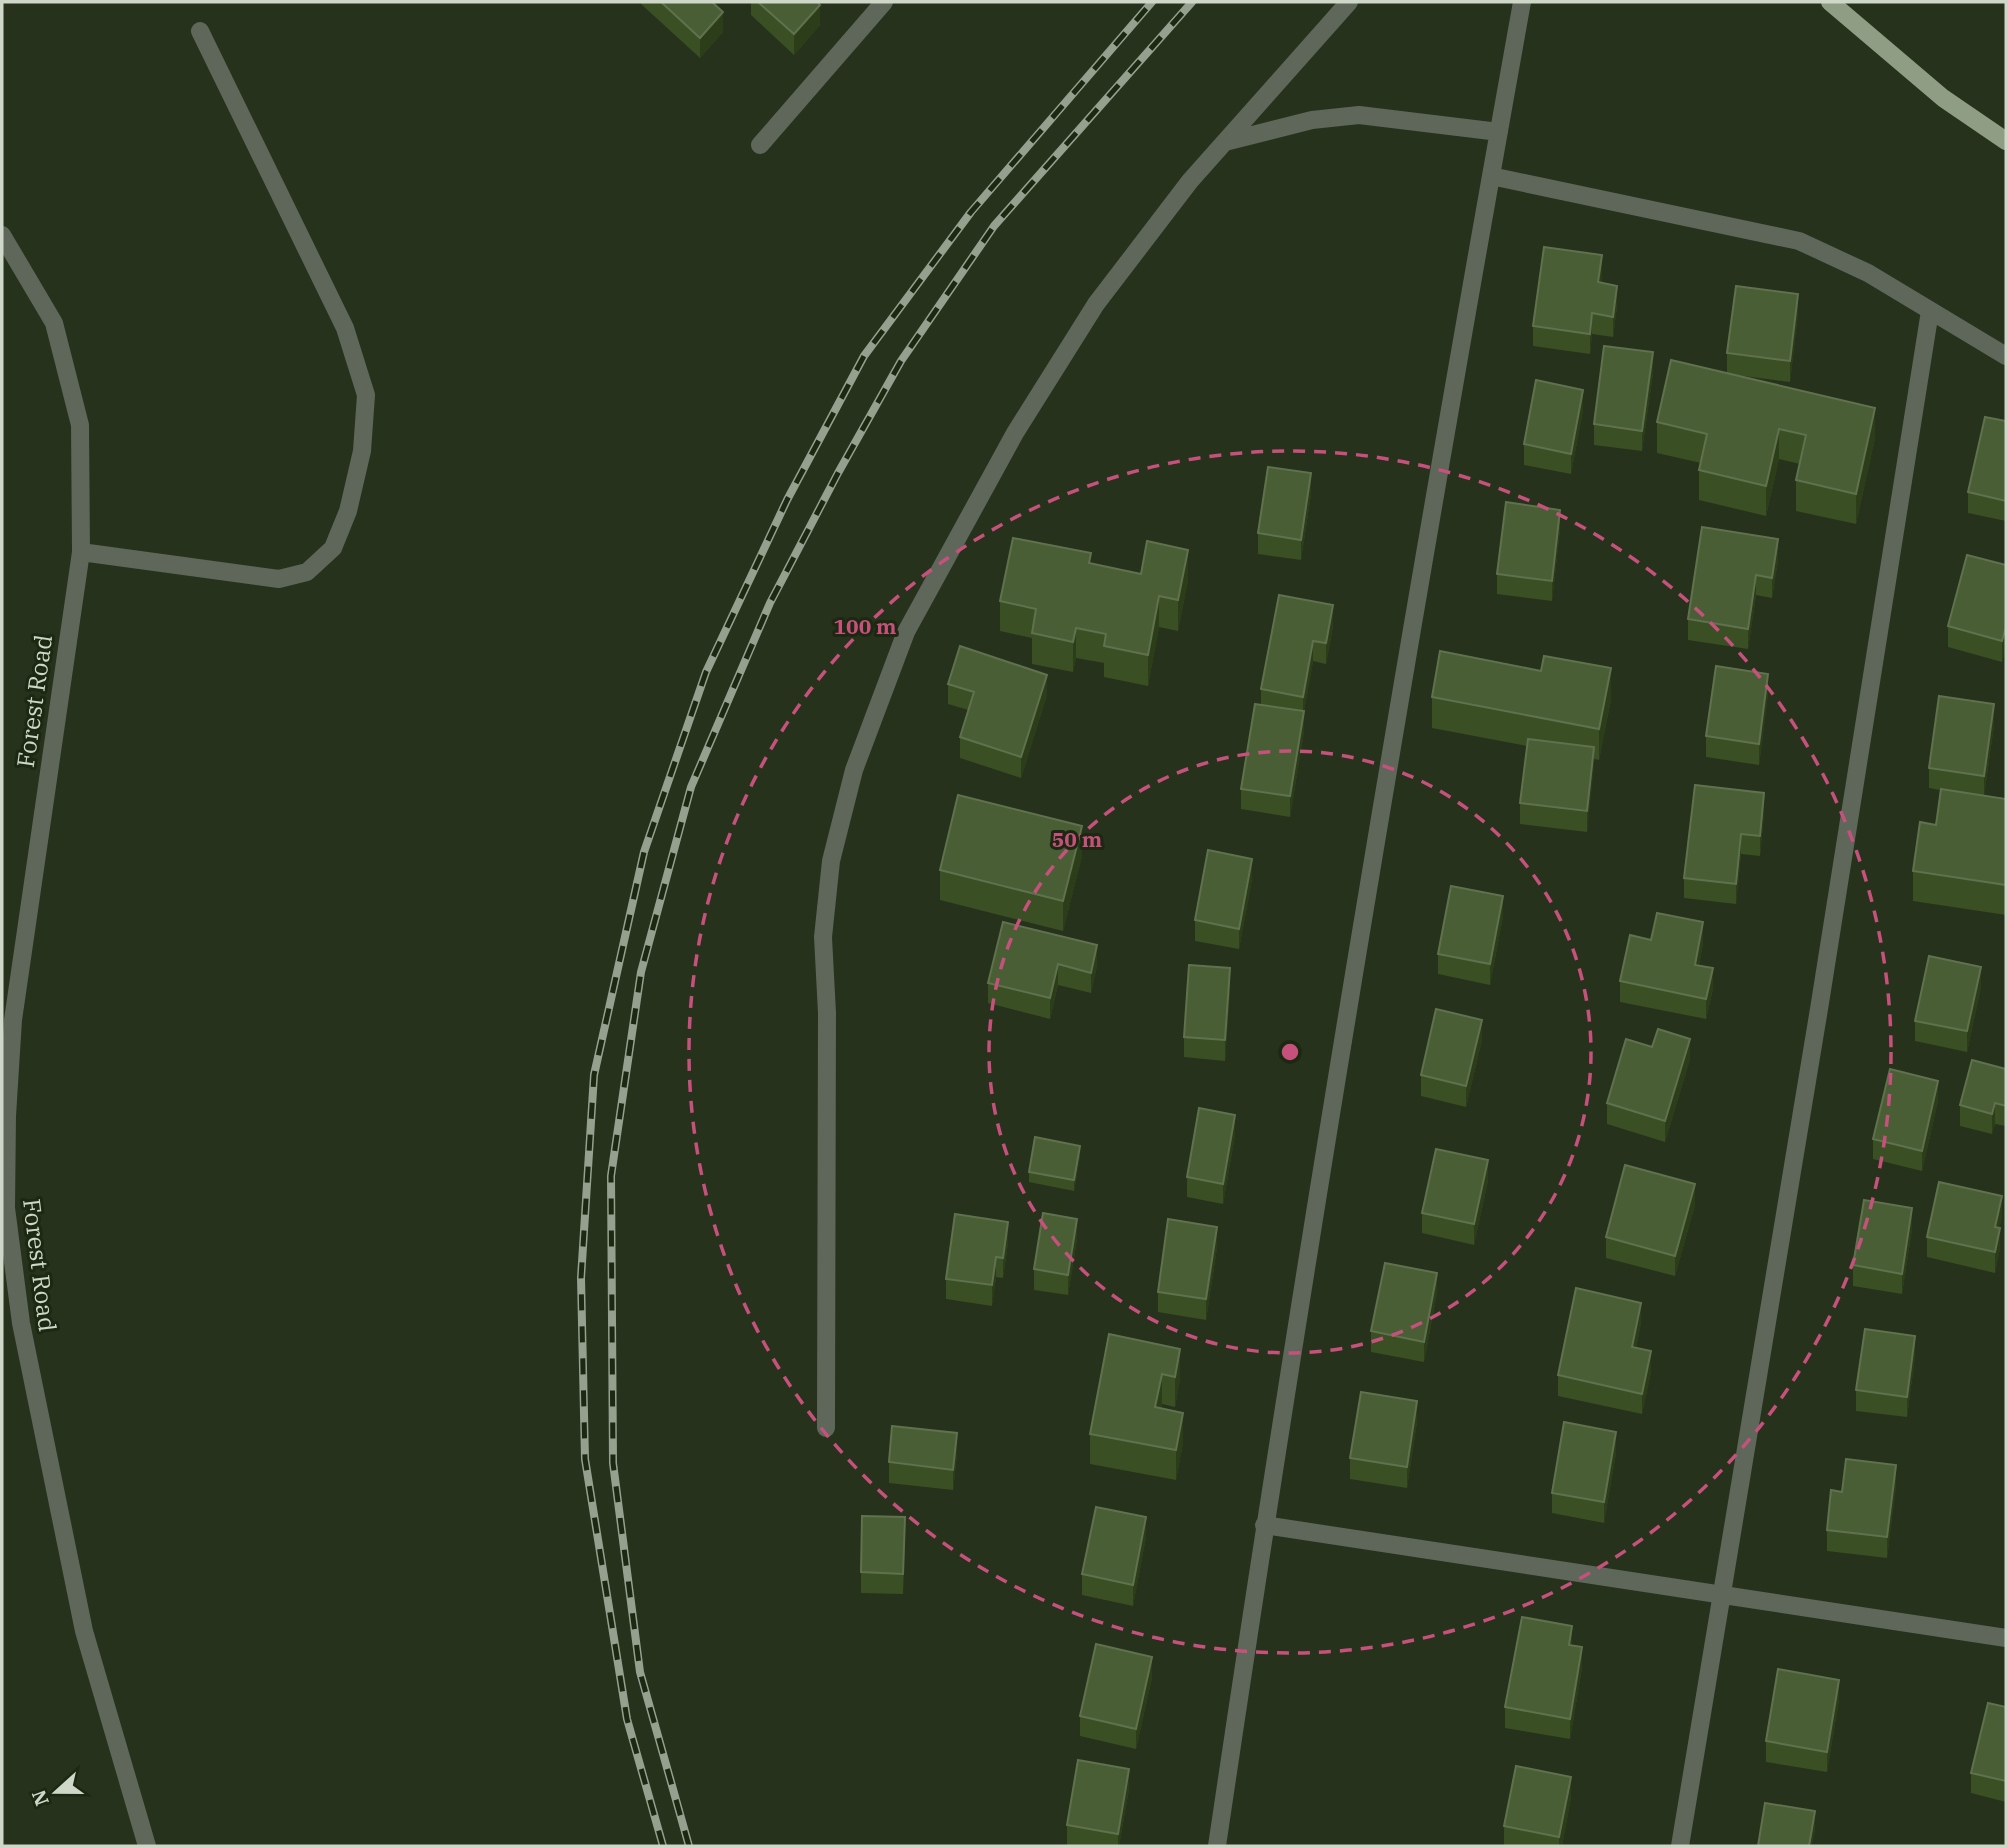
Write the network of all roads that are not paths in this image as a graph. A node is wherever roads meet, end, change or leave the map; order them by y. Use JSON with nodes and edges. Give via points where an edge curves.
{"nodes":[{"id":1,"x":884,"y":2,"type":"edge"},
{"id":2,"x":1349,"y":2,"type":"edge"},
{"id":3,"x":1522,"y":2,"type":"edge"},
{"id":4,"x":1830,"y":2,"type":"edge"},
{"id":5,"x":201,"y":31,"type":"dead end"},
{"id":6,"x":1499,"y":132,"type":"junction"},
{"id":7,"x":2006,"y":141,"type":"edge"},
{"id":8,"x":1224,"y":142,"type":"junction"},
{"id":9,"x":760,"y":145,"type":"dead end"},
{"id":10,"x":1490,"y":176,"type":"junction"},
{"id":11,"x":2,"y":235,"type":"edge"},
{"id":12,"x":1930,"y":311,"type":"junction"},
{"id":13,"x":2006,"y":356,"type":"edge"},
{"id":14,"x":81,"y":552,"type":"junction"},
{"id":15,"x":826,"y":1427,"type":"dead end"},
{"id":16,"x":1264,"y":1525,"type":"junction"},
{"id":17,"x":1720,"y":1592,"type":"junction"},
{"id":18,"x":2006,"y":1638,"type":"edge"},
{"id":19,"x":148,"y":1846,"type":"edge"},
{"id":20,"x":1217,"y":1846,"type":"edge"},
{"id":21,"x":1679,"y":1846,"type":"edge"}],
"edges":[{"from":1,"to":9,"type":"street"},
{"from":2,"to":8,"type":"street"},
{"from":3,"to":6,"type":"street"},
{"from":4,"to":7,"type":"main road","via":[[1943,98]]},
{"from":5,"to":14,"type":"street","via":[[345,328],[366,395],[362,451],[334,548],[307,572],[279,579]]},
{"from":6,"to":8,"type":"street","via":[[1359,115],[1312,120]]},
{"from":6,"to":10,"type":"street"},
{"from":8,"to":15,"type":"street","via":[[1096,304],[1015,433],[906,632],[854,770],[831,861],[823,937],[827,1013]]},
{"from":10,"to":12,"type":"street","via":[[1799,241],[1868,273]]},
{"from":10,"to":16,"type":"street"},
{"from":11,"to":14,"type":"street","name":"Forest Road","via":[[54,323],[80,425]]},
{"from":12,"to":13,"type":"street"},
{"from":12,"to":17,"type":"street"},
{"from":14,"to":19,"type":"street","name":"Forest Road","via":[[13,1020],[6,1208],[21,1323],[85,1630]]},
{"from":16,"to":17,"type":"street"},
{"from":16,"to":20,"type":"street"},
{"from":17,"to":18,"type":"street"},
{"from":17,"to":21,"type":"street"}]}
